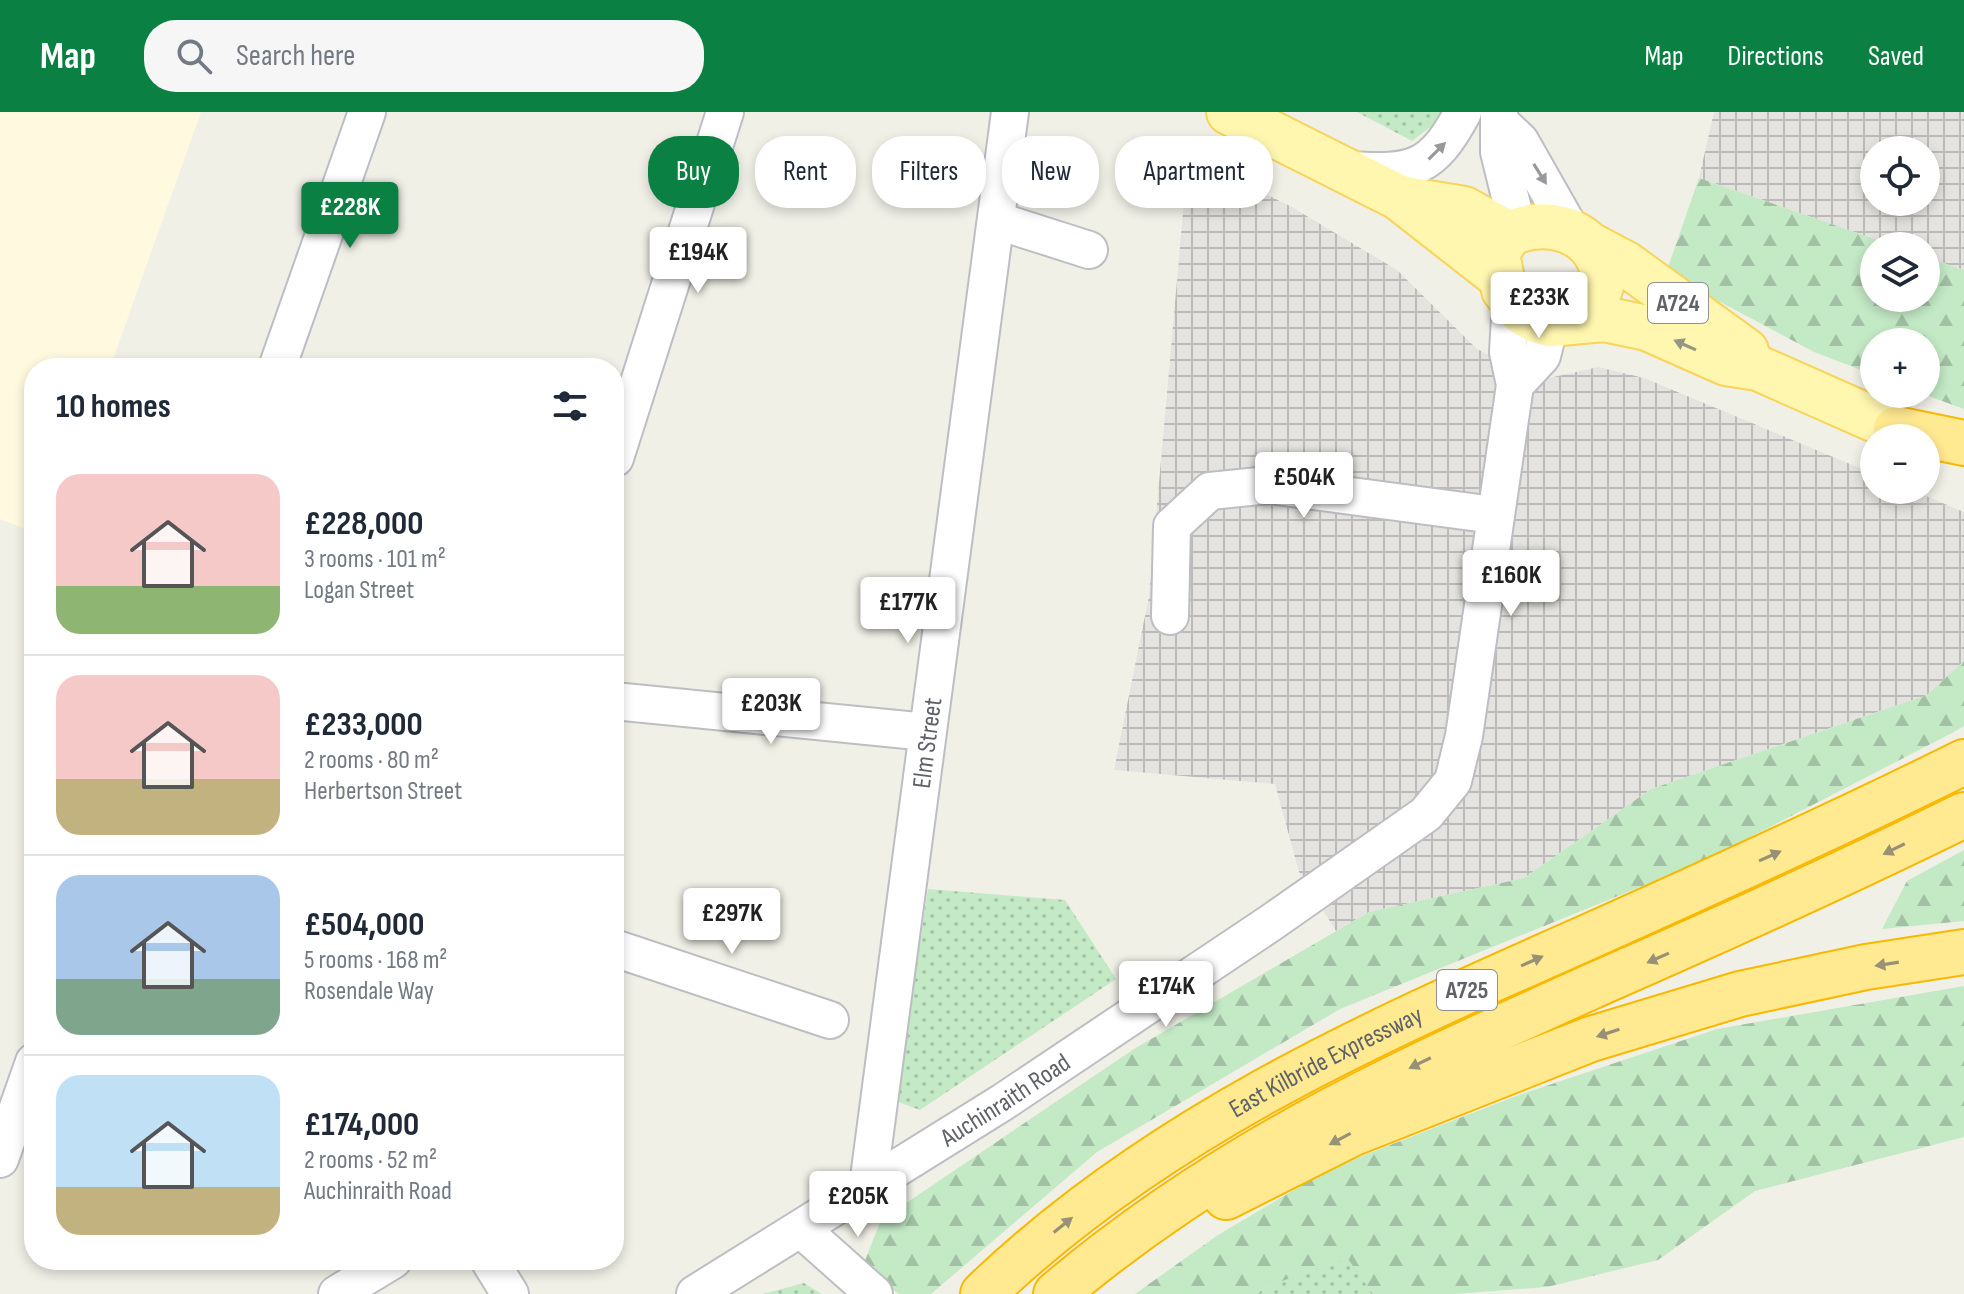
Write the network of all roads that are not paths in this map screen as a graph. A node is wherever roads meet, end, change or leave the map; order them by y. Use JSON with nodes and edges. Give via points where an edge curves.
{"nodes":[{"id":1,"x":367,"y":112,"type":"edge"},
{"id":2,"x":725,"y":112,"type":"edge"},
{"id":3,"x":1010,"y":112,"type":"edge"},
{"id":4,"x":1229,"y":112,"type":"edge"},
{"id":5,"x":1463,"y":112,"type":"edge"},
{"id":6,"x":1500,"y":118,"type":"edge"},
{"id":7,"x":1340,"y":169,"type":"junction"},
{"id":8,"x":1398,"y":197,"type":"junction"},
{"id":9,"x":998,"y":221,"type":"junction"},
{"id":10,"x":1514,"y":232,"type":"junction"},
{"id":11,"x":1580,"y":237,"type":"junction"},
{"id":12,"x":1089,"y":250,"type":"dead end"},
{"id":13,"x":1505,"y":288,"type":"junction"},
{"id":14,"x":1556,"y":324,"type":"junction"},
{"id":15,"x":281,"y":358,"type":"edge"},
{"id":16,"x":1758,"y":368,"type":"junction"},
{"id":17,"x":1515,"y":385,"type":"junction"},
{"id":18,"x":1884,"y":424,"type":"edge"},
{"id":19,"x":624,"y":430,"type":"edge"},
{"id":20,"x":1940,"y":440,"type":"edge"},
{"id":21,"x":1964,"y":443,"type":"edge"},
{"id":22,"x":1940,"y":449,"type":"edge"},
{"id":23,"x":1964,"y":459,"type":"edge"},
{"id":24,"x":1494,"y":515,"type":"junction"},
{"id":25,"x":1170,"y":616,"type":"dead end"},
{"id":26,"x":624,"y":699,"type":"edge"},
{"id":27,"x":927,"y":732,"type":"junction"},
{"id":28,"x":1964,"y":762,"type":"edge"},
{"id":29,"x":1964,"y":815,"type":"edge"},
{"id":30,"x":624,"y":951,"type":"edge"},
{"id":31,"x":1964,"y":952,"type":"edge"},
{"id":32,"x":830,"y":1020,"type":"dead end"},
{"id":33,"x":24,"y":1091,"type":"edge"},
{"id":34,"x":0,"y":1159,"type":"edge"},
{"id":35,"x":868,"y":1185,"type":"junction"},
{"id":36,"x":801,"y":1229,"type":"junction"},
{"id":37,"x":1117,"y":1244,"type":"junction"},
{"id":38,"x":377,"y":1270,"type":"edge"},
{"id":39,"x":495,"y":1270,"type":"edge"},
{"id":40,"x":993,"y":1284,"type":"edge"},
{"id":41,"x":337,"y":1294,"type":"edge"},
{"id":42,"x":510,"y":1294,"type":"edge"},
{"id":43,"x":695,"y":1294,"type":"edge"},
{"id":44,"x":874,"y":1294,"type":"edge"},
{"id":45,"x":1056,"y":1294,"type":"edge"}],
"edges":[{"from":1,"to":15,"type":"street"},
{"from":2,"to":19,"type":"street"},
{"from":3,"to":9,"type":"street","name":"Elm Street"},
{"from":4,"to":7,"type":"main road"},
{"from":7,"to":5,"type":"street","one_way":true,"via":[[1391,173],[1424,164],[1449,140]]},
{"from":6,"to":10,"type":"street","via":[[1499,152]]},
{"from":6,"to":11,"type":"street","one_way":true},
{"from":7,"to":8,"type":"main road"},
{"from":8,"to":10,"type":"main road","via":[[1464,209]]},
{"from":8,"to":13,"type":"main road"},
{"from":9,"to":12,"type":"street"},
{"from":9,"to":27,"type":"street","name":"Elm Street"},
{"from":10,"to":11,"type":"main road","number":"A724","via":[[1548,224]]},
{"from":10,"to":13,"type":"main road","via":[[1497,253]]},
{"from":11,"to":14,"type":"main road","via":[[1602,267],[1598,296],[1582,315]]},
{"from":11,"to":16,"type":"main road","number":"A724","via":[[1741,345]]},
{"from":13,"to":14,"type":"main road","via":[[1522,312]]},
{"from":13,"to":17,"type":"street"},
{"from":16,"to":14,"type":"main road","number":"A724","one_way":true,"via":[[1726,363],[1625,321]]},
{"from":14,"to":17,"type":"street","via":[[1542,356]]},
{"from":16,"to":18,"type":"main road","number":"A724"},
{"from":17,"to":24,"type":"street","name":"Auchinraith Road"},
{"from":20,"to":21,"type":"highway"},
{"from":22,"to":23,"type":"main road","number":"A724"},
{"from":24,"to":25,"type":"street","via":[[1269,485],[1210,491],[1172,526]]},
{"from":24,"to":35,"type":"street","name":"Auchinraith Road","via":[[1464,736],[1453,781],[1426,814],[1003,1102]]},
{"from":26,"to":27,"type":"street"},
{"from":27,"to":35,"type":"street","name":"Elm Street"},
{"from":40,"to":28,"type":"highway","name":"East Kilbride Expressway","number":"A725","one_way":true,"via":[[1116,1184],[1300,1070],[1415,1013],[1818,835]]},
{"from":29,"to":37,"type":"highway","name":"East Kilbride Expressway","number":"A725","one_way":true,"via":[[1336,1105],[1252,1152]]},
{"from":30,"to":32,"type":"street"},
{"from":31,"to":37,"type":"highway","number":"A725","one_way":true,"via":[[1740,994],[1591,1039],[1351,1134],[1257,1184]]},
{"from":33,"to":34,"type":"street"},
{"from":35,"to":36,"type":"street","name":"Auchinraith Road"},
{"from":36,"to":43,"type":"street","name":"Auchinraith Road"},
{"from":36,"to":44,"type":"street"},
{"from":37,"to":45,"type":"highway","name":"East Kilbride Expressway","number":"A725"},
{"from":38,"to":41,"type":"street"},
{"from":39,"to":42,"type":"street"}]}
